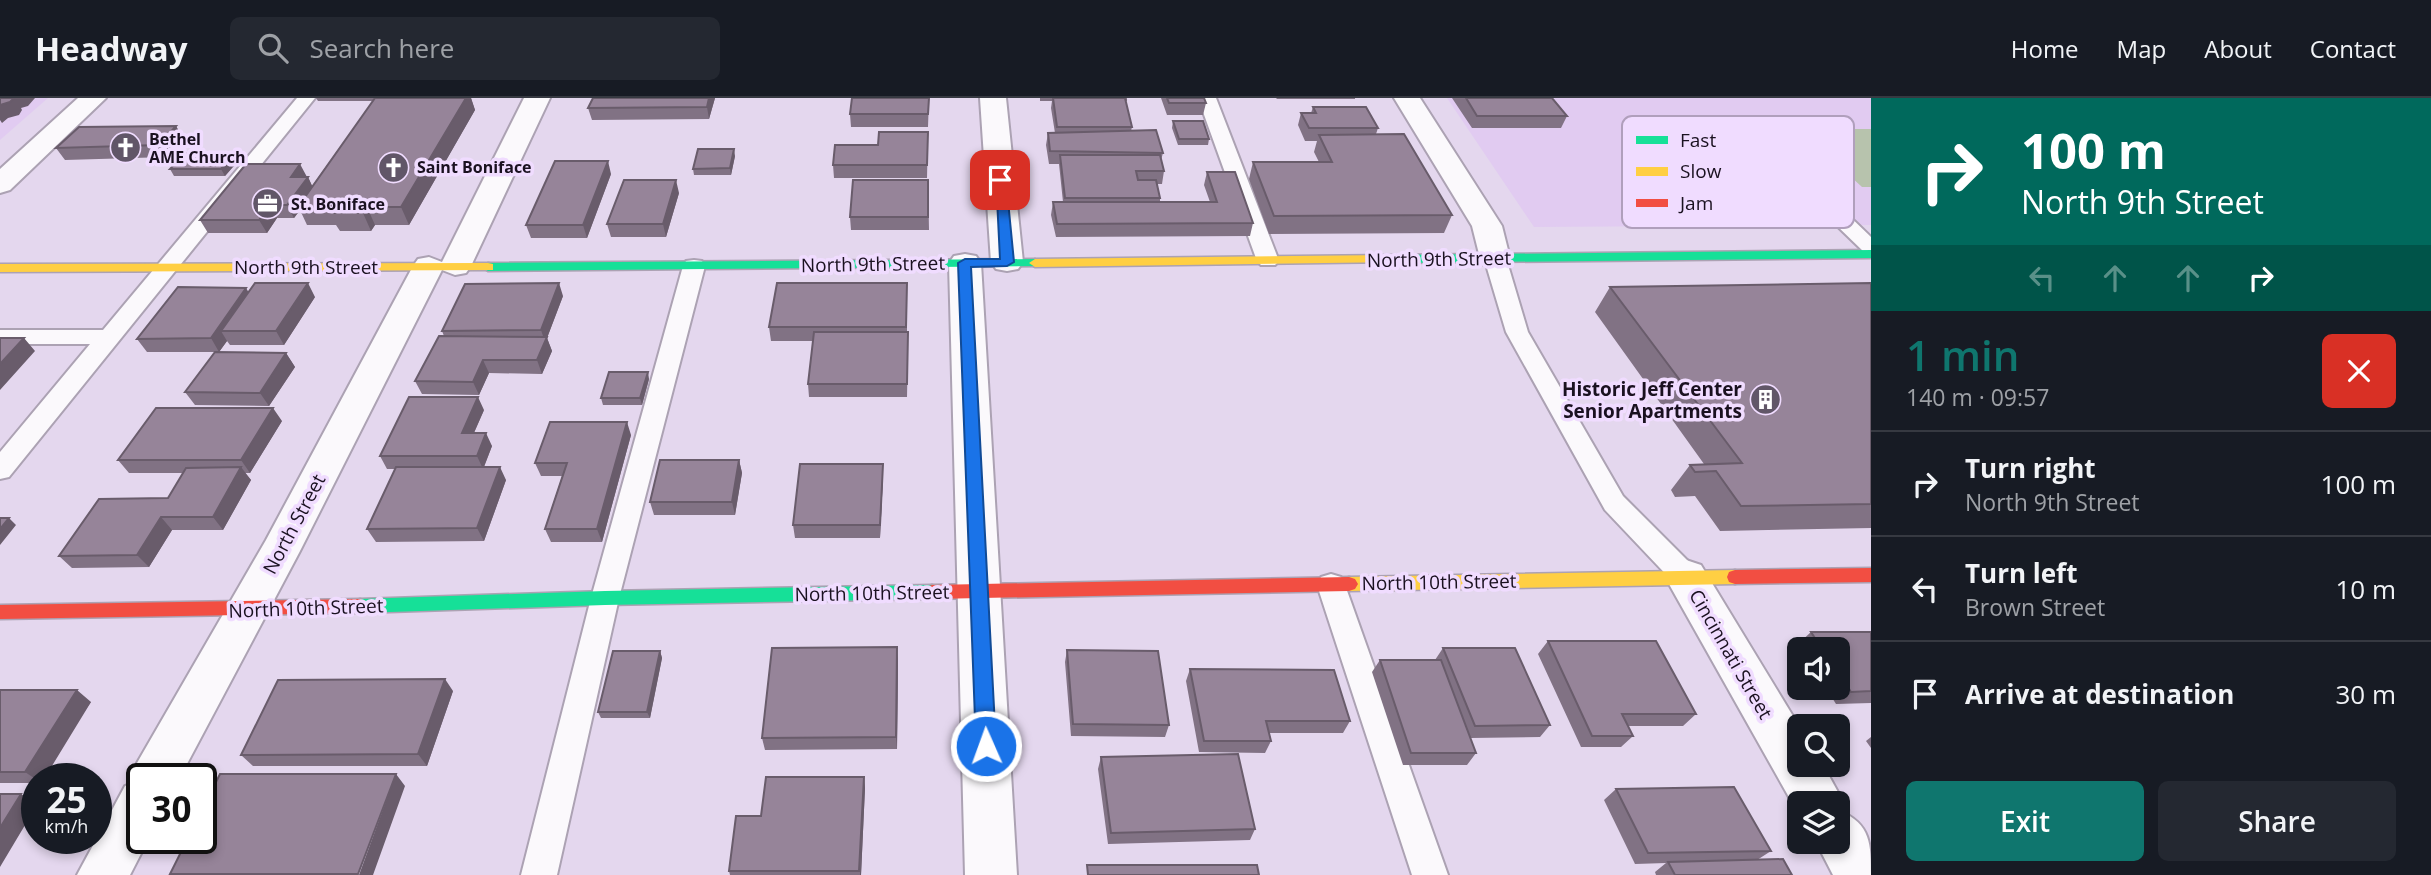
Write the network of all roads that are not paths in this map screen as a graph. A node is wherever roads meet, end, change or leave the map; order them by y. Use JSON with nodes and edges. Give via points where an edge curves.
{"nodes":[{"id":1,"x":93,"y":98,"type":"edge"},
{"id":2,"x":306,"y":98,"type":"edge"},
{"id":3,"x":537,"y":98,"type":"edge"},
{"id":4,"x":993,"y":98,"type":"edge"},
{"id":5,"x":1208,"y":98,"type":"edge"},
{"id":6,"x":1407,"y":98,"type":"edge"},
{"id":7,"x":0,"y":184,"type":"edge"},
{"id":8,"x":1850,"y":228,"type":"edge"},
{"id":9,"x":1871,"y":248,"type":"edge"},
{"id":10,"x":1871,"y":254,"type":"edge"},
{"id":11,"x":1495,"y":258,"type":"junction"},
{"id":12,"x":1268,"y":261,"type":"junction"},
{"id":13,"x":1007,"y":262,"type":"junction"},
{"id":14,"x":965,"y":263,"type":"junction"},
{"id":15,"x":442,"y":266,"type":"junction"},
{"id":16,"x":694,"y":266,"type":"junction"},
{"id":17,"x":0,"y":268,"type":"edge"},
{"id":18,"x":165,"y":268,"type":"junction"},
{"id":19,"x":0,"y":337,"type":"edge"},
{"id":20,"x":109,"y":337,"type":"junction"},
{"id":21,"x":0,"y":437,"type":"edge"},
{"id":22,"x":28,"y":437,"type":"junction"},
{"id":23,"x":0,"y":470,"type":"edge"},
{"id":24,"x":1871,"y":575,"type":"edge"},
{"id":25,"x":1686,"y":578,"type":"junction"},
{"id":26,"x":1331,"y":585,"type":"junction"},
{"id":27,"x":980,"y":591,"type":"junction"},
{"id":28,"x":605,"y":598,"type":"junction"},
{"id":29,"x":248,"y":610,"type":"junction"},
{"id":30,"x":0,"y":612,"type":"edge"},
{"id":31,"x":163,"y":763,"type":"edge"},
{"id":32,"x":1812,"y":791,"type":"edge"},
{"id":33,"x":126,"y":832,"type":"edge"},
{"id":34,"x":1849,"y":854,"type":"edge"},
{"id":35,"x":103,"y":875,"type":"edge"},
{"id":36,"x":539,"y":875,"type":"edge"},
{"id":37,"x":991,"y":875,"type":"edge"},
{"id":38,"x":1430,"y":875,"type":"edge"},
{"id":39,"x":1861,"y":875,"type":"edge"}],
"edges":[{"from":1,"to":7,"type":"street"},
{"from":2,"to":18,"type":"lane"},
{"from":3,"to":15,"type":"street","name":"North Street"},
{"from":4,"to":13,"type":"street"},
{"from":5,"to":12,"type":"lane"},
{"from":6,"to":11,"type":"street","via":[[1487,226]]},
{"from":8,"to":9,"type":"lane"},
{"from":10,"to":11,"type":"main road","name":"North 9th Street"},
{"from":11,"to":12,"type":"main road","name":"North 9th Street"},
{"from":11,"to":25,"type":"lane","via":[[1517,332],[1614,503]]},
{"from":12,"to":13,"type":"main road","name":"North 9th Street"},
{"from":13,"to":14,"type":"main road","name":"North 9th Street"},
{"from":14,"to":16,"type":"main road","name":"North 9th Street"},
{"from":14,"to":27,"type":"street"},
{"from":15,"to":16,"type":"main road","name":"North 9th Street"},
{"from":15,"to":18,"type":"main road","name":"North 9th Street"},
{"from":15,"to":29,"type":"street","name":"North Street"},
{"from":16,"to":28,"type":"lane"},
{"from":17,"to":18,"type":"main road","name":"North 9th Street"},
{"from":18,"to":20,"type":"lane"},
{"from":19,"to":20,"type":"lane"},
{"from":20,"to":22,"type":"lane"},
{"from":21,"to":22,"type":"lane"},
{"from":22,"to":23,"type":"lane"},
{"from":24,"to":25,"type":"main road","name":"North 10th Street"},
{"from":25,"to":26,"type":"main road","name":"North 10th Street"},
{"from":25,"to":32,"type":"street","name":"Cincinnati Street"},
{"from":26,"to":27,"type":"main road","name":"North 10th Street"},
{"from":26,"to":38,"type":"lane"},
{"from":27,"to":28,"type":"main road","name":"North 10th Street"},
{"from":27,"to":37,"type":"street"},
{"from":28,"to":29,"type":"main road","name":"North 10th Street"},
{"from":28,"to":36,"type":"lane"},
{"from":29,"to":30,"type":"main road","name":"North 10th Street"},
{"from":29,"to":31,"type":"street","name":"North Street"},
{"from":33,"to":35,"type":"street"},
{"from":34,"to":39,"type":"street"}]}
